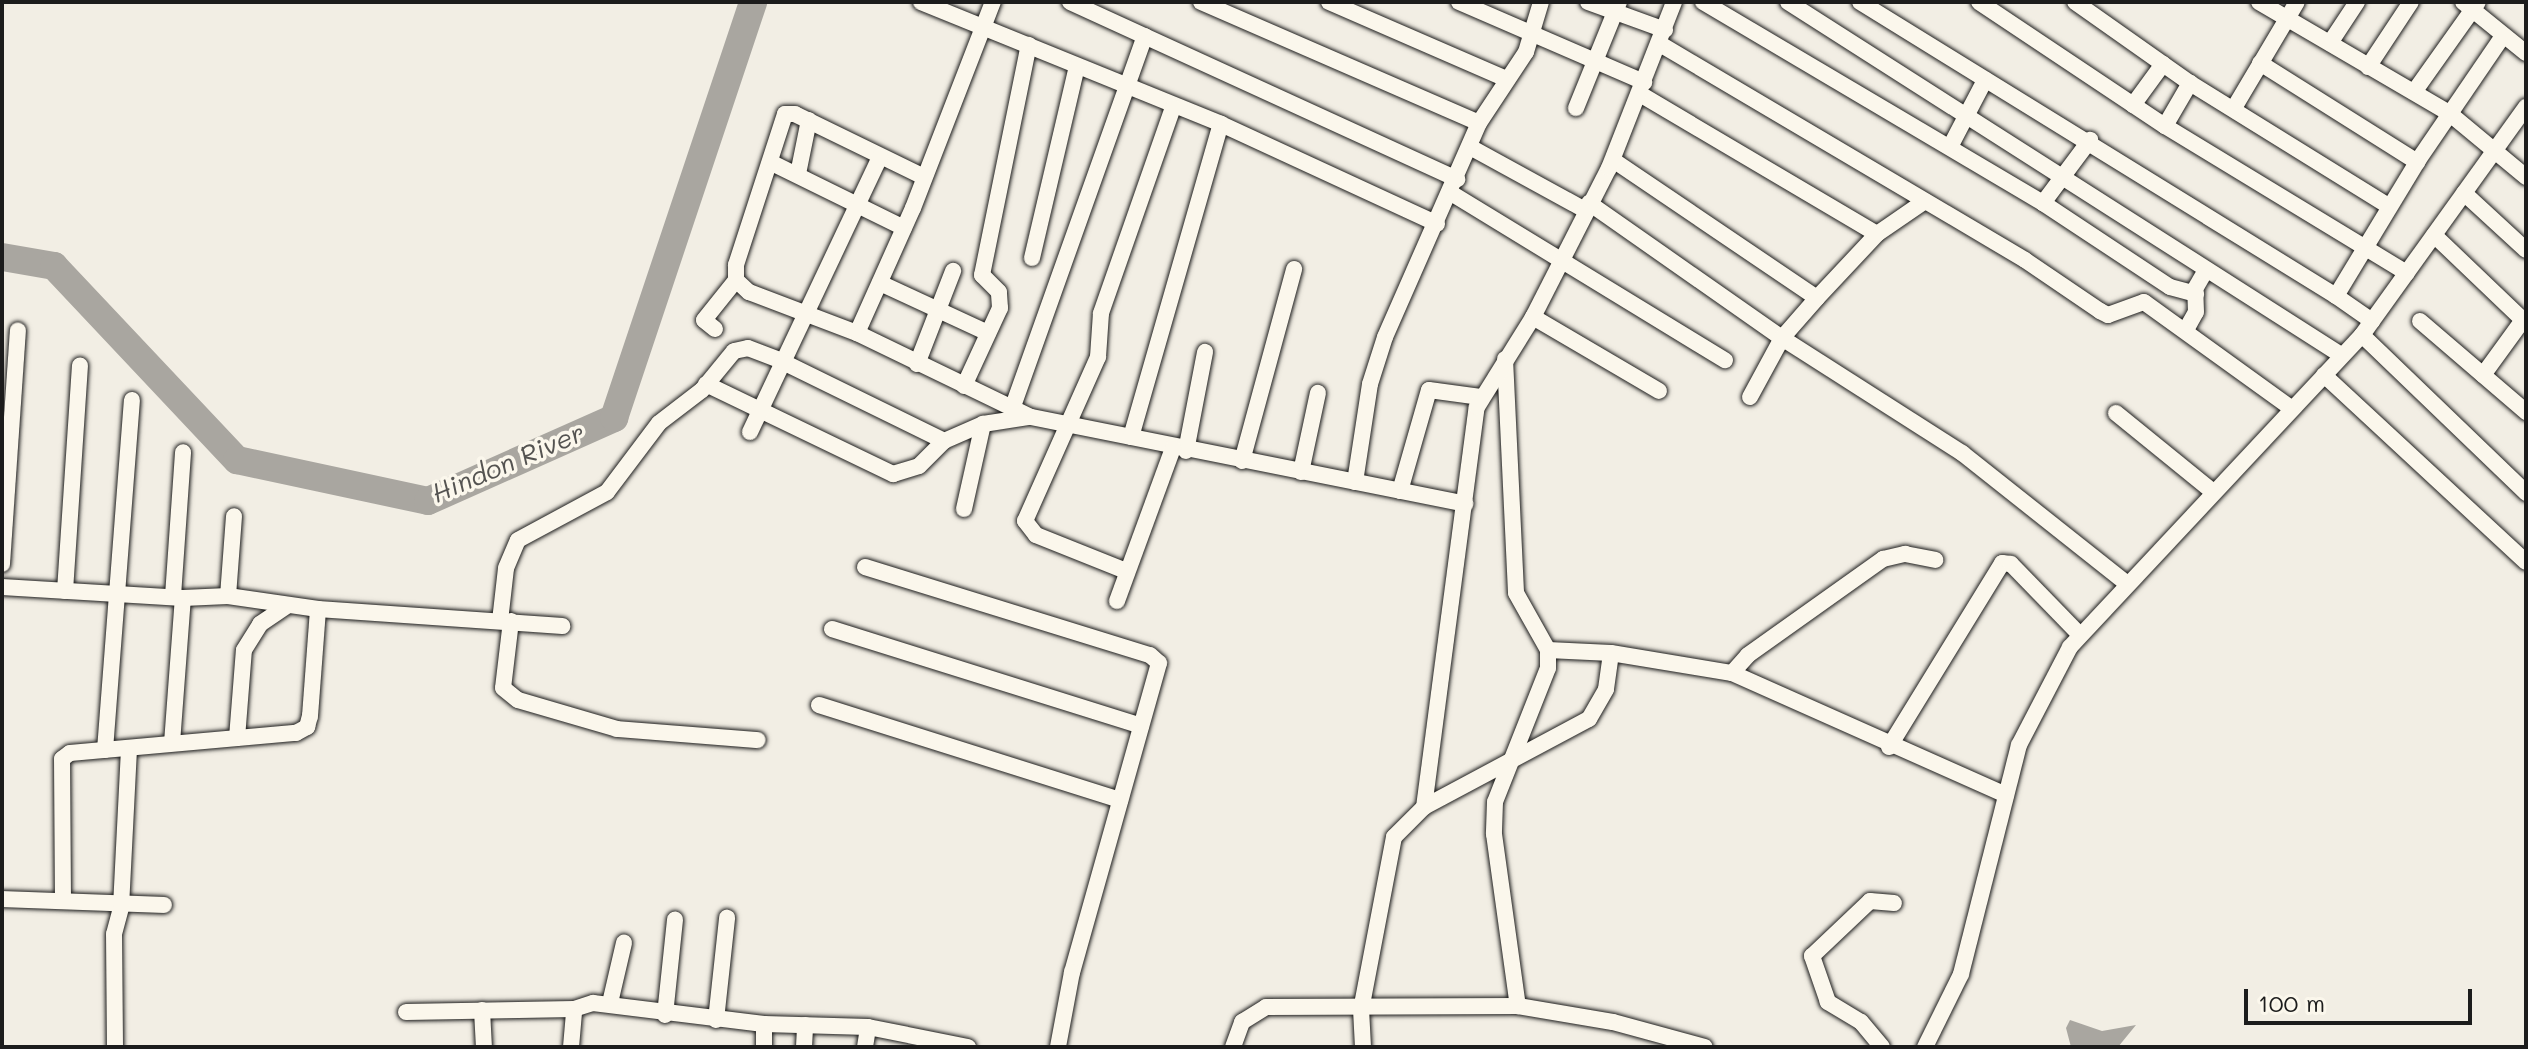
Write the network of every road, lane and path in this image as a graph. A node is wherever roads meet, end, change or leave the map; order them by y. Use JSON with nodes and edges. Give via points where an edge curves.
{"nodes":[{"id":1,"x":993,"y":2,"type":"edge"},
{"id":2,"x":1070,"y":2,"type":"edge"},
{"id":3,"x":1201,"y":2,"type":"edge"},
{"id":4,"x":1329,"y":2,"type":"edge"},
{"id":5,"x":1459,"y":2,"type":"edge"},
{"id":6,"x":1541,"y":2,"type":"edge"},
{"id":7,"x":1588,"y":2,"type":"edge"},
{"id":8,"x":1674,"y":2,"type":"edge"},
{"id":9,"x":1703,"y":2,"type":"edge"},
{"id":10,"x":1788,"y":2,"type":"edge"},
{"id":11,"x":1860,"y":2,"type":"edge"},
{"id":12,"x":1979,"y":2,"type":"edge"},
{"id":13,"x":2075,"y":2,"type":"edge"},
{"id":14,"x":2259,"y":2,"type":"edge"},
{"id":15,"x":2297,"y":2,"type":"edge"},
{"id":16,"x":2357,"y":2,"type":"edge"},
{"id":17,"x":2411,"y":2,"type":"edge"},
{"id":18,"x":933,"y":4,"type":"edge"},
{"id":19,"x":2471,"y":5,"type":"edge"},
{"id":20,"x":1617,"y":8,"type":"edge"},
{"id":21,"x":2287,"y":18,"type":"junction"},
{"id":22,"x":982,"y":28,"type":"junction"},
{"id":23,"x":1533,"y":33,"type":"junction"},
{"id":24,"x":1145,"y":36,"type":"junction"},
{"id":25,"x":2503,"y":36,"type":"junction"},
{"id":26,"x":1662,"y":37,"type":"junction"},
{"id":27,"x":2330,"y":43,"type":"junction"},
{"id":28,"x":1029,"y":45,"type":"junction"},
{"id":29,"x":2526,"y":53,"type":"edge"},
{"id":30,"x":1597,"y":60,"type":"junction"},
{"id":31,"x":2260,"y":63,"type":"junction"},
{"id":32,"x":2163,"y":64,"type":"junction"},
{"id":33,"x":1077,"y":66,"type":"junction"},
{"id":34,"x":2368,"y":67,"type":"junction"},
{"id":35,"x":1506,"y":79,"type":"junction"},
{"id":36,"x":1985,"y":80,"type":"junction"},
{"id":37,"x":2190,"y":83,"type":"junction"},
{"id":38,"x":1124,"y":86,"type":"junction"},
{"id":39,"x":1642,"y":88,"type":"junction"},
{"id":40,"x":2414,"y":92,"type":"junction"},
{"id":41,"x":2133,"y":105,"type":"junction"},
{"id":42,"x":1173,"y":107,"type":"junction"},
{"id":43,"x":2526,"y":107,"type":"edge"},
{"id":44,"x":1576,"y":108,"type":"dead end"},
{"id":45,"x":2234,"y":108,"type":"junction"},
{"id":46,"x":2449,"y":113,"type":"junction"},
{"id":47,"x":1968,"y":117,"type":"junction"},
{"id":48,"x":809,"y":120,"type":"junction"},
{"id":49,"x":1479,"y":123,"type":"junction"},
{"id":50,"x":1221,"y":124,"type":"junction"},
{"id":51,"x":2165,"y":126,"type":"junction"},
{"id":52,"x":2090,"y":140,"type":"junction"},
{"id":53,"x":1470,"y":147,"type":"junction"},
{"id":54,"x":1950,"y":147,"type":"junction"},
{"id":55,"x":2497,"y":148,"type":"junction"},
{"id":56,"x":880,"y":157,"type":"junction"},
{"id":57,"x":1613,"y":160,"type":"junction"},
{"id":58,"x":2417,"y":162,"type":"junction"},
{"id":59,"x":772,"y":163,"type":"junction"},
{"id":60,"x":798,"y":174,"type":"junction"},
{"id":61,"x":922,"y":176,"type":"junction"},
{"id":62,"x":2526,"y":177,"type":"edge"},
{"id":63,"x":2061,"y":178,"type":"junction"},
{"id":64,"x":1454,"y":186,"type":"junction"},
{"id":65,"x":2464,"y":193,"type":"junction"},
{"id":66,"x":858,"y":201,"type":"junction"},
{"id":67,"x":1925,"y":201,"type":"junction"},
{"id":68,"x":2043,"y":203,"type":"junction"},
{"id":69,"x":1587,"y":206,"type":"junction"},
{"id":70,"x":2388,"y":206,"type":"junction"},
{"id":71,"x":1437,"y":224,"type":"junction"},
{"id":72,"x":904,"y":228,"type":"junction"},
{"id":73,"x":1877,"y":234,"type":"junction"},
{"id":74,"x":2434,"y":235,"type":"junction"},
{"id":75,"x":2524,"y":244,"type":"edge"},
{"id":76,"x":2366,"y":248,"type":"junction"},
{"id":77,"x":1561,"y":257,"type":"junction"},
{"id":78,"x":1032,"y":258,"type":"dead end"},
{"id":79,"x":1294,"y":269,"type":"dead end"},
{"id":80,"x":2206,"y":270,"type":"junction"},
{"id":81,"x":953,"y":271,"type":"dead end"},
{"id":82,"x":2407,"y":273,"type":"junction"},
{"id":83,"x":736,"y":280,"type":"junction"},
{"id":84,"x":880,"y":283,"type":"junction"},
{"id":85,"x":2196,"y":294,"type":"junction"},
{"id":86,"x":2336,"y":296,"type":"junction"},
{"id":87,"x":1817,"y":298,"type":"junction"},
{"id":88,"x":938,"y":310,"type":"junction"},
{"id":89,"x":805,"y":316,"type":"junction"},
{"id":90,"x":1533,"y":317,"type":"junction"},
{"id":91,"x":2420,"y":321,"type":"dead end"},
{"id":92,"x":2524,"y":321,"type":"edge"},
{"id":93,"x":2187,"y":328,"type":"junction"},
{"id":94,"x":2367,"y":328,"type":"junction"},
{"id":95,"x":715,"y":329,"type":"dead end"},
{"id":96,"x":18,"y":331,"type":"dead end"},
{"id":97,"x":857,"y":333,"type":"junction"},
{"id":98,"x":988,"y":333,"type":"junction"},
{"id":99,"x":1782,"y":338,"type":"junction"},
{"id":100,"x":1205,"y":352,"type":"dead end"},
{"id":101,"x":2341,"y":355,"type":"junction"},
{"id":102,"x":1505,"y":359,"type":"junction"},
{"id":103,"x":779,"y":360,"type":"junction"},
{"id":104,"x":1725,"y":360,"type":"dead end"},
{"id":105,"x":917,"y":364,"type":"junction"},
{"id":106,"x":80,"y":365,"type":"dead end"},
{"id":107,"x":2324,"y":375,"type":"junction"},
{"id":108,"x":2483,"y":375,"type":"junction"},
{"id":109,"x":706,"y":384,"type":"junction"},
{"id":110,"x":964,"y":386,"type":"junction"},
{"id":111,"x":1659,"y":391,"type":"dead end"},
{"id":112,"x":1318,"y":393,"type":"dead end"},
{"id":113,"x":1481,"y":397,"type":"junction"},
{"id":114,"x":1750,"y":397,"type":"dead end"},
{"id":115,"x":132,"y":400,"type":"dead end"},
{"id":116,"x":2291,"y":408,"type":"junction"},
{"id":117,"x":1012,"y":409,"type":"junction"},
{"id":118,"x":756,"y":412,"type":"junction"},
{"id":119,"x":2526,"y":412,"type":"edge"},
{"id":120,"x":2116,"y":413,"type":"dead end"},
{"id":121,"x":1031,"y":417,"type":"junction"},
{"id":122,"x":983,"y":424,"type":"junction"},
{"id":123,"x":1071,"y":427,"type":"junction"},
{"id":124,"x":750,"y":432,"type":"dead end"},
{"id":125,"x":1131,"y":437,"type":"junction"},
{"id":126,"x":944,"y":441,"type":"junction"},
{"id":127,"x":1180,"y":450,"type":"junction"},
{"id":128,"x":183,"y":452,"type":"dead end"},
{"id":129,"x":1242,"y":461,"type":"junction"},
{"id":130,"x":1301,"y":472,"type":"junction"},
{"id":131,"x":1355,"y":482,"type":"junction"},
{"id":132,"x":1400,"y":491,"type":"junction"},
{"id":133,"x":2212,"y":491,"type":"junction"},
{"id":134,"x":2526,"y":493,"type":"edge"},
{"id":135,"x":1465,"y":504,"type":"junction"},
{"id":136,"x":964,"y":509,"type":"dead end"},
{"id":137,"x":234,"y":516,"type":"dead end"},
{"id":138,"x":1935,"y":560,"type":"dead end"},
{"id":139,"x":2526,"y":562,"type":"edge"},
{"id":140,"x":2,"y":564,"type":"edge"},
{"id":141,"x":865,"y":567,"type":"dead end"},
{"id":142,"x":1126,"y":571,"type":"junction"},
{"id":143,"x":2126,"y":583,"type":"junction"},
{"id":144,"x":2,"y":587,"type":"edge"},
{"id":145,"x":65,"y":591,"type":"junction"},
{"id":146,"x":117,"y":595,"type":"junction"},
{"id":147,"x":228,"y":596,"type":"junction"},
{"id":148,"x":178,"y":597,"type":"junction"},
{"id":149,"x":1117,"y":601,"type":"dead end"},
{"id":150,"x":287,"y":606,"type":"junction"},
{"id":151,"x":318,"y":609,"type":"junction"},
{"id":152,"x":506,"y":621,"type":"junction"},
{"id":153,"x":562,"y":626,"type":"dead end"},
{"id":154,"x":832,"y":629,"type":"dead end"},
{"id":155,"x":2080,"y":635,"type":"junction"},
{"id":156,"x":1548,"y":650,"type":"junction"},
{"id":157,"x":1611,"y":653,"type":"junction"},
{"id":158,"x":1732,"y":673,"type":"junction"},
{"id":159,"x":819,"y":705,"type":"dead end"},
{"id":160,"x":1141,"y":726,"type":"junction"},
{"id":161,"x":237,"y":738,"type":"junction"},
{"id":162,"x":758,"y":740,"type":"dead end"},
{"id":163,"x":172,"y":743,"type":"junction"},
{"id":164,"x":1889,"y":747,"type":"junction"},
{"id":165,"x":129,"y":749,"type":"junction"},
{"id":166,"x":105,"y":750,"type":"junction"},
{"id":167,"x":1509,"y":758,"type":"junction"},
{"id":168,"x":2006,"y":795,"type":"junction"},
{"id":169,"x":1120,"y":800,"type":"junction"},
{"id":170,"x":1424,"y":807,"type":"junction"},
{"id":171,"x":2,"y":899,"type":"edge"},
{"id":172,"x":63,"y":901,"type":"junction"},
{"id":173,"x":1894,"y":903,"type":"dead end"},
{"id":174,"x":164,"y":905,"type":"dead end"},
{"id":175,"x":121,"y":907,"type":"junction"},
{"id":176,"x":727,"y":918,"type":"dead end"},
{"id":177,"x":675,"y":920,"type":"dead end"},
{"id":178,"x":624,"y":943,"type":"dead end"},
{"id":179,"x":610,"y":1003,"type":"junction"},
{"id":180,"x":1518,"y":1006,"type":"junction"},
{"id":181,"x":574,"y":1009,"type":"junction"},
{"id":182,"x":482,"y":1010,"type":"junction"},
{"id":183,"x":1361,"y":1010,"type":"junction"},
{"id":184,"x":406,"y":1012,"type":"dead end"},
{"id":185,"x":665,"y":1015,"type":"junction"},
{"id":186,"x":716,"y":1020,"type":"junction"},
{"id":187,"x":764,"y":1024,"type":"junction"},
{"id":188,"x":805,"y":1025,"type":"junction"},
{"id":189,"x":868,"y":1027,"type":"junction"},
{"id":190,"x":115,"y":1047,"type":"edge"},
{"id":191,"x":484,"y":1047,"type":"edge"},
{"id":192,"x":571,"y":1047,"type":"edge"},
{"id":193,"x":764,"y":1047,"type":"edge"},
{"id":194,"x":804,"y":1047,"type":"edge"},
{"id":195,"x":865,"y":1047,"type":"edge"},
{"id":196,"x":968,"y":1047,"type":"edge"},
{"id":197,"x":1058,"y":1047,"type":"edge"},
{"id":198,"x":1233,"y":1047,"type":"edge"},
{"id":199,"x":1363,"y":1047,"type":"edge"},
{"id":200,"x":1705,"y":1047,"type":"edge"},
{"id":201,"x":1882,"y":1047,"type":"edge"},
{"id":202,"x":1925,"y":1047,"type":"edge"}],
"edges":[{"from":1,"to":22,"type":"street"},
{"from":2,"to":24,"type":"street"},
{"from":3,"to":49,"type":"street"},
{"from":4,"to":35,"type":"street"},
{"from":5,"to":23,"type":"street"},
{"from":6,"to":23,"type":"street"},
{"from":7,"to":20,"type":"street"},
{"from":8,"to":26,"type":"street"},
{"from":9,"to":54,"type":"street"},
{"from":10,"to":47,"type":"street"},
{"from":11,"to":36,"type":"street"},
{"from":12,"to":41,"type":"street"},
{"from":13,"to":32,"type":"street"},
{"from":14,"to":21,"type":"street"},
{"from":15,"to":21,"type":"street"},
{"from":16,"to":27,"type":"street"},
{"from":17,"to":34,"type":"street"},
{"from":18,"to":22,"type":"street"},
{"from":19,"to":25,"type":"street"},
{"from":19,"to":40,"type":"street"},
{"from":20,"to":26,"type":"street"},
{"from":20,"to":30,"type":"street"},
{"from":21,"to":27,"type":"street"},
{"from":21,"to":31,"type":"street"},
{"from":22,"to":28,"type":"street"},
{"from":22,"to":61,"type":"street"},
{"from":23,"to":30,"type":"street"},
{"from":23,"to":35,"type":"street"},
{"from":24,"to":38,"type":"street"},
{"from":24,"to":64,"type":"street"},
{"from":25,"to":29,"type":"street"},
{"from":25,"to":46,"type":"street"},
{"from":26,"to":39,"type":"street"},
{"from":26,"to":67,"type":"street"},
{"from":27,"to":34,"type":"street"},
{"from":28,"to":33,"type":"street"},
{"from":28,"to":98,"type":"street","via":[[982,275],[1001,296]]},
{"from":30,"to":39,"type":"street"},
{"from":30,"to":44,"type":"street"},
{"from":31,"to":45,"type":"street"},
{"from":31,"to":58,"type":"street"},
{"from":32,"to":37,"type":"street"},
{"from":32,"to":41,"type":"street"},
{"from":33,"to":38,"type":"street"},
{"from":33,"to":78,"type":"street"},
{"from":34,"to":40,"type":"street"},
{"from":35,"to":49,"type":"street"},
{"from":36,"to":47,"type":"street"},
{"from":36,"to":52,"type":"street"},
{"from":37,"to":45,"type":"street"},
{"from":37,"to":51,"type":"street"},
{"from":38,"to":42,"type":"street"},
{"from":38,"to":117,"type":"street","via":[[1047,323]]},
{"from":39,"to":57,"type":"street"},
{"from":39,"to":73,"type":"street"},
{"from":40,"to":46,"type":"street"},
{"from":41,"to":51,"type":"street"},
{"from":42,"to":50,"type":"street"},
{"from":42,"to":123,"type":"street","via":[[1101,313],[1098,357]]},
{"from":43,"to":55,"type":"street"},
{"from":45,"to":70,"type":"street"},
{"from":46,"to":55,"type":"street"},
{"from":46,"to":58,"type":"street"},
{"from":47,"to":54,"type":"street"},
{"from":47,"to":63,"type":"street"},
{"from":48,"to":56,"type":"street"},
{"from":48,"to":59,"type":"street","via":[[785,114]]},
{"from":48,"to":60,"type":"street"},
{"from":49,"to":53,"type":"street"},
{"from":50,"to":71,"type":"street"},
{"from":50,"to":125,"type":"street"},
{"from":51,"to":76,"type":"street"},
{"from":52,"to":63,"type":"street"},
{"from":52,"to":86,"type":"street"},
{"from":53,"to":64,"type":"street"},
{"from":53,"to":69,"type":"street"},
{"from":54,"to":68,"type":"street"},
{"from":55,"to":62,"type":"street"},
{"from":55,"to":65,"type":"street"},
{"from":56,"to":61,"type":"street"},
{"from":56,"to":66,"type":"street"},
{"from":57,"to":69,"type":"street"},
{"from":57,"to":87,"type":"street"},
{"from":58,"to":70,"type":"street"},
{"from":59,"to":60,"type":"street"},
{"from":59,"to":83,"type":"street","via":[[736,265]]},
{"from":60,"to":66,"type":"street"},
{"from":61,"to":72,"type":"street"},
{"from":63,"to":68,"type":"street"},
{"from":63,"to":80,"type":"street"},
{"from":64,"to":71,"type":"street"},
{"from":64,"to":77,"type":"street"},
{"from":65,"to":74,"type":"street"},
{"from":65,"to":75,"type":"street"},
{"from":66,"to":72,"type":"street"},
{"from":66,"to":89,"type":"street"},
{"from":67,"to":73,"type":"street"},
{"from":67,"to":93,"type":"street","via":[[2108,315],[2144,302]]},
{"from":68,"to":85,"type":"street","via":[[2170,287]]},
{"from":69,"to":77,"type":"street"},
{"from":69,"to":99,"type":"street"},
{"from":70,"to":76,"type":"street"},
{"from":71,"to":131,"type":"street","via":[[1376,361]]},
{"from":72,"to":84,"type":"street"},
{"from":73,"to":87,"type":"street"},
{"from":74,"to":82,"type":"street"},
{"from":74,"to":92,"type":"street"},
{"from":76,"to":82,"type":"street"},
{"from":76,"to":86,"type":"street"},
{"from":77,"to":90,"type":"street"},
{"from":77,"to":104,"type":"street"},
{"from":79,"to":129,"type":"street"},
{"from":80,"to":85,"type":"street"},
{"from":80,"to":101,"type":"street"},
{"from":81,"to":88,"type":"street"},
{"from":82,"to":94,"type":"street"},
{"from":83,"to":89,"type":"street","via":[[749,292]]},
{"from":83,"to":95,"type":"street","via":[[704,320]]},
{"from":84,"to":88,"type":"street"},
{"from":84,"to":97,"type":"street"},
{"from":85,"to":93,"type":"street","via":[[2196,312]]},
{"from":86,"to":94,"type":"street"},
{"from":87,"to":99,"type":"street"},
{"from":88,"to":98,"type":"street"},
{"from":88,"to":105,"type":"street"},
{"from":89,"to":97,"type":"street"},
{"from":89,"to":103,"type":"street"},
{"from":90,"to":102,"type":"street"},
{"from":90,"to":111,"type":"street"},
{"from":91,"to":108,"type":"street"},
{"from":92,"to":108,"type":"street"},
{"from":93,"to":116,"type":"street"},
{"from":94,"to":101,"type":"street"},
{"from":94,"to":134,"type":"street"},
{"from":96,"to":140,"type":"street"},
{"from":97,"to":105,"type":"street"},
{"from":98,"to":110,"type":"street"},
{"from":99,"to":114,"type":"street"},
{"from":99,"to":143,"type":"street","via":[[1962,453]]},
{"from":100,"to":127,"type":"street"},
{"from":101,"to":107,"type":"street"},
{"from":102,"to":113,"type":"street"},
{"from":102,"to":156,"type":"street","via":[[1516,593]]},
{"from":103,"to":109,"type":"street","via":[[740,348]]},
{"from":103,"to":118,"type":"street"},
{"from":103,"to":126,"type":"street"},
{"from":105,"to":110,"type":"street"},
{"from":106,"to":145,"type":"street"},
{"from":107,"to":116,"type":"street"},
{"from":107,"to":139,"type":"street"},
{"from":108,"to":119,"type":"street"},
{"from":109,"to":118,"type":"street","via":[[735,395]]},
{"from":109,"to":152,"type":"street","via":[[659,423],[607,492],[518,540],[506,568]]},
{"from":110,"to":117,"type":"street"},
{"from":112,"to":130,"type":"street"},
{"from":113,"to":132,"type":"street","via":[[1429,390]]},
{"from":113,"to":135,"type":"street","via":[[1470,434]]},
{"from":115,"to":146,"type":"street"},
{"from":116,"to":133,"type":"street"},
{"from":117,"to":121,"type":"street"},
{"from":118,"to":124,"type":"street"},
{"from":118,"to":126,"type":"street","via":[[893,474],[919,466]]},
{"from":120,"to":133,"type":"street"},
{"from":121,"to":122,"type":"street"},
{"from":121,"to":123,"type":"street"},
{"from":122,"to":126,"type":"street"},
{"from":122,"to":136,"type":"street"},
{"from":123,"to":125,"type":"street"},
{"from":123,"to":142,"type":"street","via":[[1026,515],[1027,527]]},
{"from":125,"to":127,"type":"street"},
{"from":127,"to":129,"type":"street"},
{"from":127,"to":142,"type":"street"},
{"from":128,"to":148,"type":"street"},
{"from":129,"to":130,"type":"street"},
{"from":130,"to":131,"type":"street"},
{"from":131,"to":132,"type":"street"},
{"from":132,"to":135,"type":"street"},
{"from":133,"to":143,"type":"street"},
{"from":135,"to":170,"type":"street"},
{"from":137,"to":147,"type":"street"},
{"from":138,"to":158,"type":"street","via":[[1905,554],[1883,559],[1748,655]]},
{"from":141,"to":160,"type":"street","via":[[1150,655],[1159,663],[1159,675]]},
{"from":142,"to":149,"type":"street"},
{"from":143,"to":155,"type":"street"},
{"from":144,"to":145,"type":"street"},
{"from":145,"to":146,"type":"street"},
{"from":146,"to":148,"type":"street"},
{"from":146,"to":166,"type":"street"},
{"from":147,"to":148,"type":"street"},
{"from":147,"to":150,"type":"street"},
{"from":148,"to":163,"type":"street"},
{"from":150,"to":151,"type":"street"},
{"from":150,"to":161,"type":"street","via":[[260,624],[244,650]]},
{"from":151,"to":152,"type":"street"},
{"from":151,"to":161,"type":"street","via":[[307,727],[296,733]]},
{"from":152,"to":153,"type":"street"},
{"from":152,"to":162,"type":"street","via":[[503,688],[518,700],[617,729]]},
{"from":154,"to":160,"type":"street"},
{"from":155,"to":164,"type":"street","via":[[2011,564],[2002,563]]},
{"from":155,"to":168,"type":"street","via":[[2028,723]]},
{"from":156,"to":157,"type":"street"},
{"from":156,"to":167,"type":"street","via":[[1546,682]]},
{"from":157,"to":158,"type":"street"},
{"from":157,"to":167,"type":"street","via":[[1606,689],[1589,719],[1546,745]]},
{"from":158,"to":164,"type":"street"},
{"from":159,"to":169,"type":"street"},
{"from":160,"to":169,"type":"street"},
{"from":161,"to":163,"type":"street"},
{"from":163,"to":165,"type":"street"},
{"from":164,"to":168,"type":"street"},
{"from":165,"to":166,"type":"street"},
{"from":165,"to":175,"type":"street"},
{"from":166,"to":172,"type":"street","via":[[70,753],[62,759]]},
{"from":167,"to":170,"type":"street"},
{"from":167,"to":180,"type":"street","via":[[1495,802],[1494,834]]},
{"from":168,"to":202,"type":"street","via":[[1961,974]]},
{"from":169,"to":197,"type":"street","via":[[1072,972]]},
{"from":170,"to":183,"type":"street","via":[[1394,837]]},
{"from":171,"to":172,"type":"street"},
{"from":172,"to":175,"type":"street"},
{"from":173,"to":201,"type":"street","via":[[1870,901],[1812,956],[1828,1002],[1861,1022]]},
{"from":174,"to":175,"type":"street"},
{"from":175,"to":190,"type":"street","via":[[114,934]]},
{"from":176,"to":186,"type":"street"},
{"from":177,"to":185,"type":"street"},
{"from":178,"to":179,"type":"street"},
{"from":179,"to":181,"type":"street"},
{"from":179,"to":185,"type":"street"},
{"from":180,"to":183,"type":"street"},
{"from":180,"to":200,"type":"street","via":[[1590,1017]]},
{"from":181,"to":182,"type":"street"},
{"from":181,"to":192,"type":"street"},
{"from":182,"to":184,"type":"street"},
{"from":182,"to":191,"type":"street"},
{"from":183,"to":198,"type":"street","via":[[1266,1007],[1242,1022]]},
{"from":183,"to":199,"type":"street"},
{"from":185,"to":186,"type":"street"},
{"from":186,"to":187,"type":"street"},
{"from":187,"to":188,"type":"street"},
{"from":187,"to":193,"type":"street"},
{"from":188,"to":189,"type":"street"},
{"from":188,"to":194,"type":"street"},
{"from":189,"to":195,"type":"street"},
{"from":189,"to":196,"type":"street"}]}
